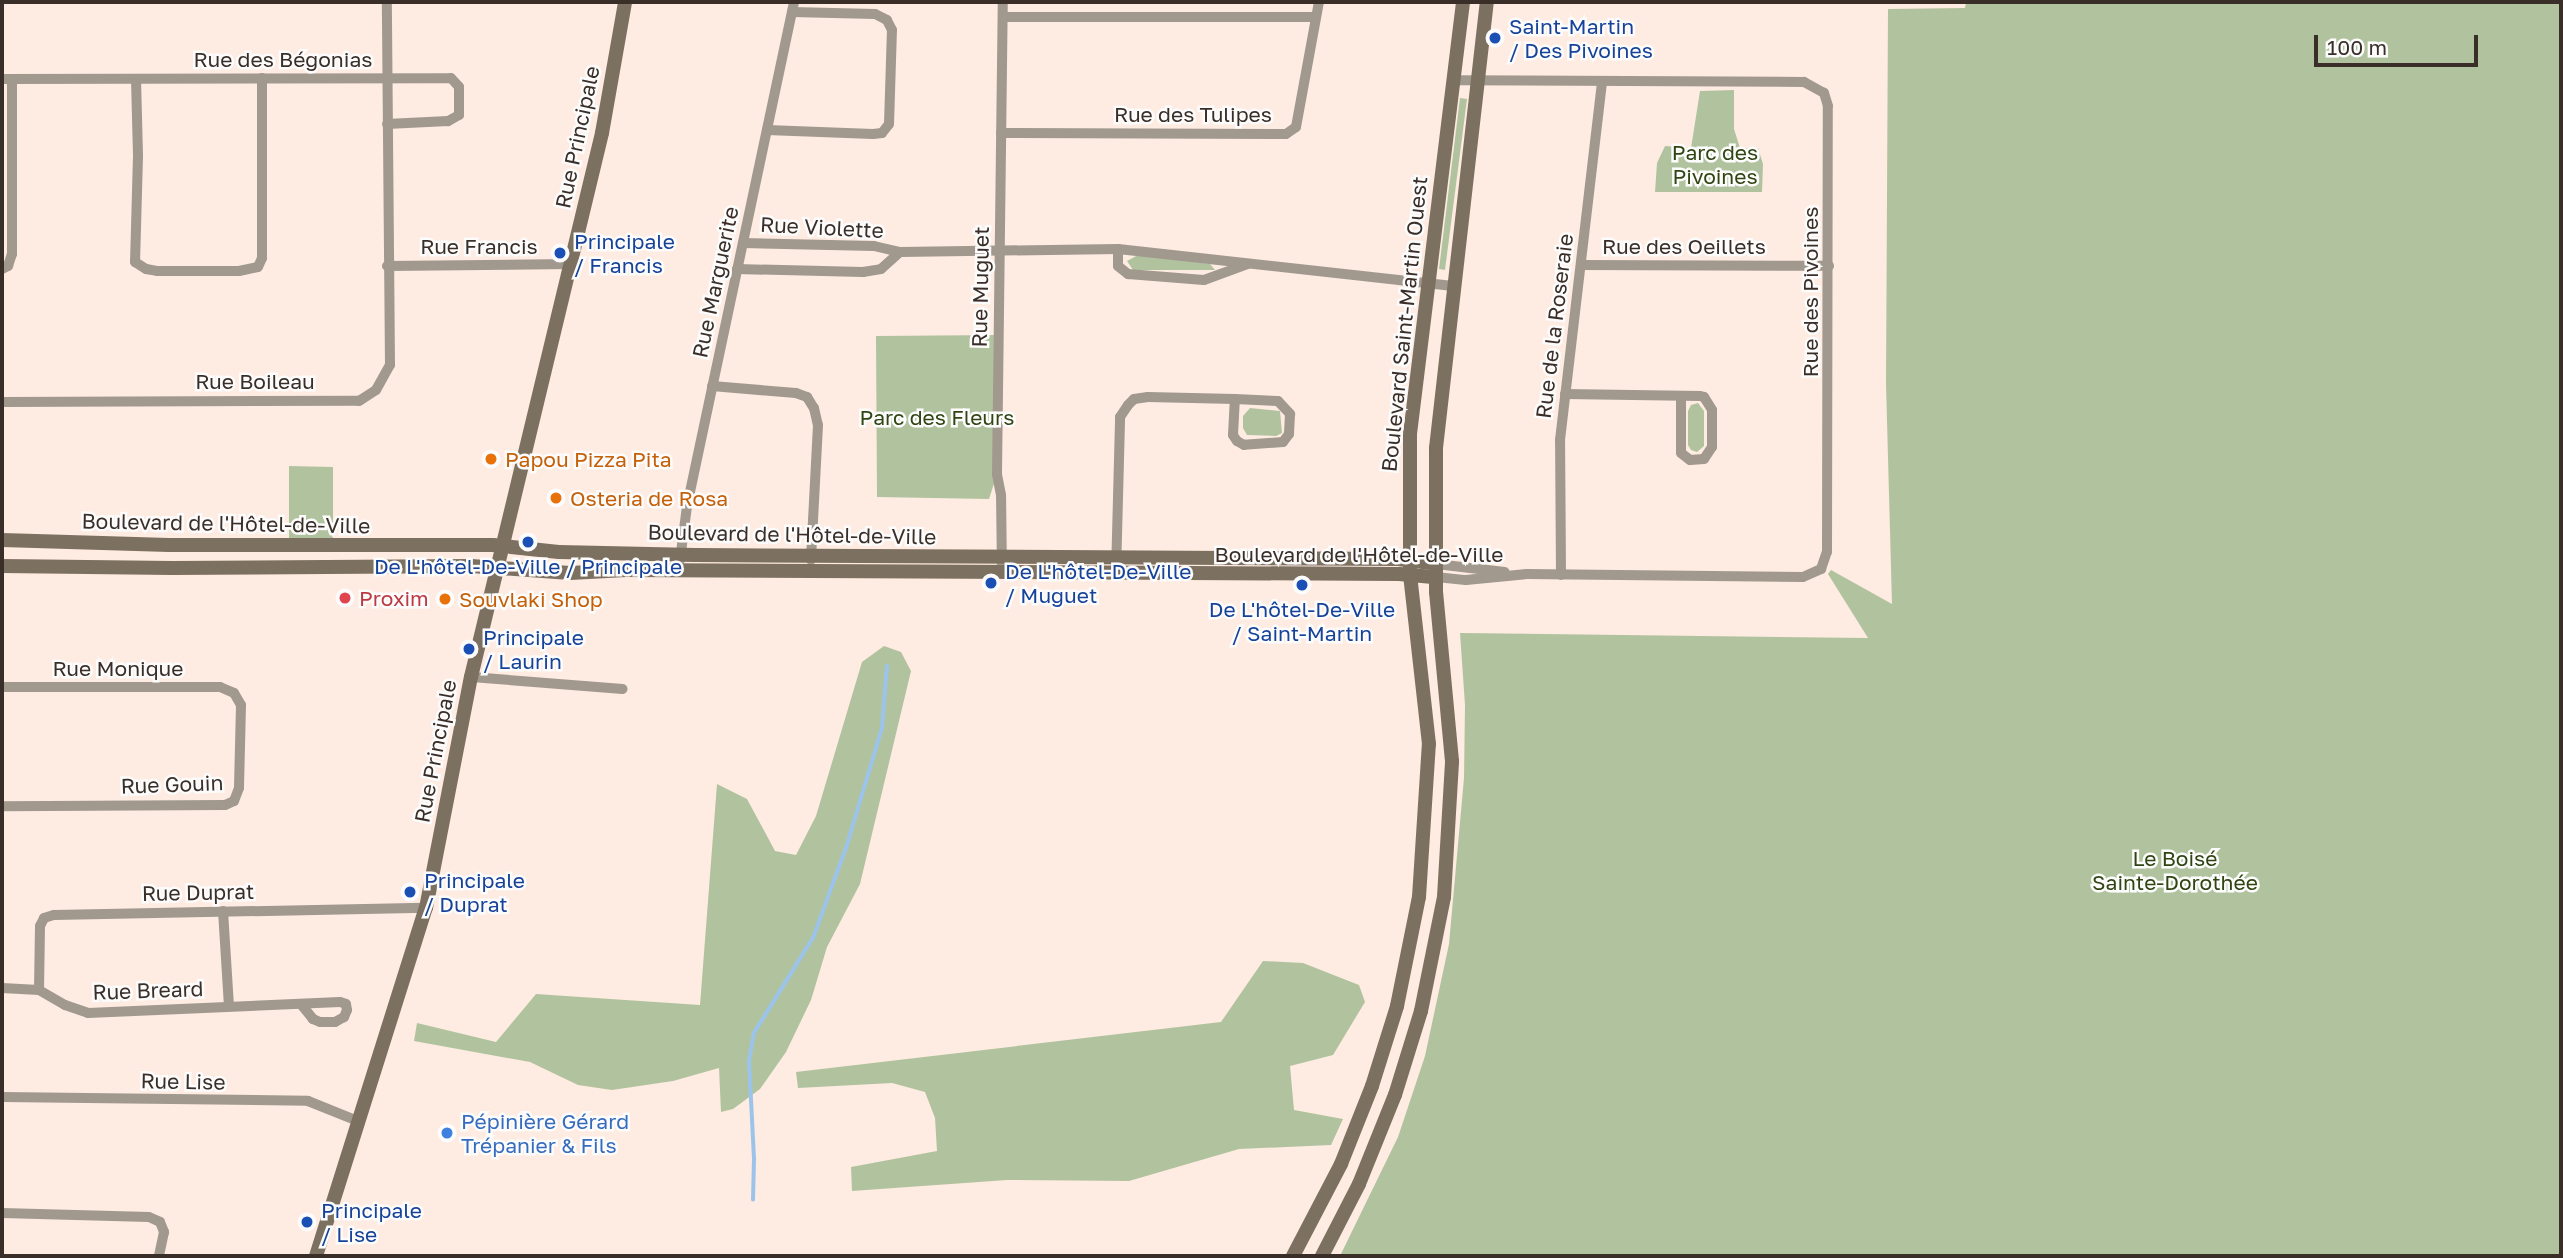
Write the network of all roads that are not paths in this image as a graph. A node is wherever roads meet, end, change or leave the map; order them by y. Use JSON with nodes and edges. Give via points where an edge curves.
{"nodes":[{"id":1,"x":387,"y":2,"type":"edge"},
{"id":2,"x":625,"y":2,"type":"edge"},
{"id":3,"x":1003,"y":2,"type":"edge"},
{"id":4,"x":1319,"y":2,"type":"edge"},
{"id":5,"x":1462,"y":2,"type":"edge"},
{"id":6,"x":1487,"y":2,"type":"edge"},
{"id":7,"x":793,"y":7,"type":"edge"},
{"id":8,"x":1003,"y":17,"type":"junction"},
{"id":9,"x":1316,"y":17,"type":"junction"},
{"id":10,"x":262,"y":78,"type":"junction"},
{"id":11,"x":388,"y":78,"type":"junction"},
{"id":12,"x":7,"y":79,"type":"edge"},
{"id":13,"x":136,"y":79,"type":"junction"},
{"id":14,"x":1452,"y":80,"type":"junction"},
{"id":15,"x":1479,"y":82,"type":"junction"},
{"id":16,"x":1602,"y":82,"type":"junction"},
{"id":17,"x":387,"y":124,"type":"junction"},
{"id":18,"x":767,"y":130,"type":"junction"},
{"id":19,"x":1001,"y":133,"type":"junction"},
{"id":20,"x":743,"y":243,"type":"junction"},
{"id":21,"x":1000,"y":248,"type":"junction"},
{"id":22,"x":1118,"y":249,"type":"junction"},
{"id":23,"x":900,"y":252,"type":"junction"},
{"id":24,"x":1248,"y":263,"type":"junction"},
{"id":25,"x":571,"y":264,"type":"junction"},
{"id":26,"x":387,"y":265,"type":"junction"},
{"id":27,"x":1581,"y":265,"type":"junction"},
{"id":28,"x":1829,"y":266,"type":"junction"},
{"id":29,"x":2,"y":269,"type":"edge"},
{"id":30,"x":737,"y":270,"type":"junction"},
{"id":31,"x":1427,"y":283,"type":"junction"},
{"id":32,"x":1453,"y":286,"type":"junction"},
{"id":33,"x":712,"y":386,"type":"junction"},
{"id":34,"x":1565,"y":394,"type":"junction"},
{"id":35,"x":1681,"y":396,"type":"junction"},
{"id":36,"x":1235,"y":399,"type":"junction"},
{"id":37,"x":2,"y":402,"type":"edge"},
{"id":38,"x":2,"y":540,"type":"edge"},
{"id":39,"x":394,"y":545,"type":"junction"},
{"id":40,"x":352,"y":546,"type":"junction"},
{"id":41,"x":502,"y":547,"type":"junction"},
{"id":42,"x":680,"y":554,"type":"junction"},
{"id":43,"x":811,"y":555,"type":"junction"},
{"id":44,"x":1002,"y":557,"type":"junction"},
{"id":45,"x":1116,"y":558,"type":"junction"},
{"id":46,"x":1409,"y":560,"type":"junction"},
{"id":47,"x":2,"y":566,"type":"edge"},
{"id":48,"x":392,"y":566,"type":"junction"},
{"id":49,"x":497,"y":567,"type":"junction"},
{"id":50,"x":352,"y":568,"type":"junction"},
{"id":51,"x":680,"y":571,"type":"junction"},
{"id":52,"x":1436,"y":571,"type":"junction"},
{"id":53,"x":810,"y":572,"type":"junction"},
{"id":54,"x":1002,"y":573,"type":"junction"},
{"id":55,"x":1116,"y":574,"type":"junction"},
{"id":56,"x":1527,"y":574,"type":"joint"},
{"id":57,"x":1410,"y":575,"type":"junction"},
{"id":58,"x":1561,"y":575,"type":"junction"},
{"id":59,"x":471,"y":677,"type":"junction"},
{"id":60,"x":2,"y":687,"type":"edge"},
{"id":61,"x":623,"y":689,"type":"dead end"},
{"id":62,"x":234,"y":693,"type":"joint"},
{"id":63,"x":2,"y":806,"type":"edge"},
{"id":64,"x":426,"y":908,"type":"junction"},
{"id":65,"x":223,"y":911,"type":"junction"},
{"id":66,"x":2,"y":988,"type":"edge"},
{"id":67,"x":39,"y":990,"type":"junction"},
{"id":68,"x":300,"y":1004,"type":"dead end"},
{"id":69,"x":229,"y":1006,"type":"junction"},
{"id":70,"x":2,"y":1097,"type":"edge"},
{"id":71,"x":360,"y":1122,"type":"junction"},
{"id":72,"x":2,"y":1213,"type":"edge"},
{"id":73,"x":159,"y":1256,"type":"edge"},
{"id":74,"x":316,"y":1256,"type":"edge"},
{"id":75,"x":1293,"y":1256,"type":"edge"},
{"id":76,"x":1322,"y":1256,"type":"edge"}],
"edges":[{"from":1,"to":11,"type":"street","name":"Rue Boileau"},
{"from":2,"to":25,"type":"street","name":"Rue Principale","via":[[602,134]]},
{"from":3,"to":8,"type":"street","name":"Rue Muguet"},
{"from":4,"to":9,"type":"street","name":"Rue des Tulipes"},
{"from":5,"to":14,"type":"street","name":"Boulevard Saint-Martin Ouest"},
{"from":6,"to":15,"type":"street","name":"Boulevard Saint-Martin Ouest"},
{"from":7,"to":18,"type":"street","name":"Rue Marguerite"},
{"from":7,"to":18,"type":"street","via":[[874,14],[887,20],[891,30],[889,124],[882,133],[873,134]]},
{"from":8,"to":9,"type":"street"},
{"from":8,"to":19,"type":"street","name":"Rue Muguet"},
{"from":9,"to":19,"type":"street","name":"Rue des Tulipes","via":[[1296,127],[1286,134]]},
{"from":10,"to":11,"type":"street","name":"Rue des Bégonias"},
{"from":10,"to":13,"type":"street","name":"Rue des Bégonias"},
{"from":10,"to":13,"type":"street","via":[[262,258],[258,267],[239,271],[157,271],[135,262]]},
{"from":11,"to":17,"type":"street","name":"Rue Boileau"},
{"from":11,"to":17,"type":"street","name":"Rue des Bégonias","via":[[451,78],[459,86],[460,108],[459,115],[448,121]]},
{"from":12,"to":13,"type":"street","name":"Rue des Bégonias"},
{"from":12,"to":29,"type":"street","via":[[12,254]]},
{"from":14,"to":15,"type":"street","name":"Rue des Pivoines"},
{"from":14,"to":31,"type":"street","name":"Boulevard Saint-Martin Ouest"},
{"from":15,"to":16,"type":"street","name":"Rue des Pivoines"},
{"from":15,"to":32,"type":"street","name":"Boulevard Saint-Martin Ouest"},
{"from":16,"to":27,"type":"street","name":"Rue de la Roseraie"},
{"from":16,"to":28,"type":"street","name":"Rue des Pivoines","via":[[1804,82],[1820,89],[1828,106]]},
{"from":17,"to":26,"type":"street","name":"Rue Boileau"},
{"from":18,"to":20,"type":"street","name":"Rue Marguerite"},
{"from":19,"to":21,"type":"street","name":"Rue Muguet"},
{"from":20,"to":23,"type":"street","name":"Rue Violette","via":[[874,246]]},
{"from":20,"to":30,"type":"street","name":"Rue Marguerite"},
{"from":21,"to":22,"type":"street","name":"Rue Violette"},
{"from":21,"to":23,"type":"street","name":"Rue Violette"},
{"from":21,"to":44,"type":"street","name":"Rue Muguet","via":[[997,474]]},
{"from":22,"to":24,"type":"street","name":"Rue Violette"},
{"from":22,"to":24,"type":"street","via":[[1118,266],[1128,274],[1204,280]]},
{"from":23,"to":30,"type":"street","name":"Rue Violette","via":[[881,269],[863,272]]},
{"from":24,"to":31,"type":"street","name":"Rue Violette"},
{"from":25,"to":26,"type":"street","name":"Rue Francis"},
{"from":25,"to":41,"type":"street","name":"Rue Principale"},
{"from":26,"to":37,"type":"street","name":"Rue Boileau","via":[[390,365],[376,390],[359,401]]},
{"from":27,"to":28,"type":"street","name":"Rue des Oeillets"},
{"from":27,"to":34,"type":"street","name":"Rue de la Roseraie"},
{"from":28,"to":58,"type":"street","name":"Rue des Pivoines","via":[[1827,552],[1821,569],[1803,577]]},
{"from":30,"to":33,"type":"street","name":"Rue Marguerite"},
{"from":31,"to":32,"type":"street","name":"Rue Violette"},
{"from":31,"to":46,"type":"street","name":"Boulevard Saint-Martin Ouest","via":[[1410,434]]},
{"from":32,"to":52,"type":"street","name":"Boulevard Saint-Martin Ouest","via":[[1437,438]]},
{"from":33,"to":42,"type":"street","name":"Rue Marguerite"},
{"from":33,"to":43,"type":"street","via":[[796,393],[807,397],[814,408],[818,425]]},
{"from":34,"to":35,"type":"street"},
{"from":34,"to":58,"type":"street","name":"Rue de la Roseraie","via":[[1559,498]]},
{"from":35,"to":35,"type":"street","via":[[1681,453],[1690,460],[1704,459],[1712,447],[1712,406],[1704,397]]},
{"from":36,"to":36,"type":"street","via":[[1233,435],[1237,441],[1244,445],[1283,442],[1289,434],[1290,414],[1285,406],[1278,401]]},
{"from":36,"to":45,"type":"street","via":[[1148,397],[1128,405],[1120,417]]},
{"from":38,"to":40,"type":"street","name":"Boulevard de l'Hôtel-de-Ville"},
{"from":39,"to":40,"type":"street","name":"Boulevard de l'Hôtel-de-Ville"},
{"from":39,"to":41,"type":"street","name":"Boulevard de l'Hôtel-de-Ville"},
{"from":39,"to":48,"type":"street"},
{"from":40,"to":50,"type":"street"},
{"from":41,"to":42,"type":"street","name":"Boulevard de l'Hôtel-de-Ville"},
{"from":41,"to":49,"type":"street","name":"Rue Principale"},
{"from":42,"to":43,"type":"street","name":"Boulevard de l'Hôtel-de-Ville"},
{"from":42,"to":51,"type":"street","name":"Rue Marguerite"},
{"from":43,"to":44,"type":"street","name":"Boulevard de l'Hôtel-de-Ville"},
{"from":43,"to":53,"type":"street"},
{"from":44,"to":45,"type":"street","name":"Boulevard de l'Hôtel-de-Ville"},
{"from":44,"to":54,"type":"street","name":"Rue Muguet"},
{"from":45,"to":46,"type":"street","name":"Boulevard de l'Hôtel-de-Ville"},
{"from":45,"to":55,"type":"street"},
{"from":46,"to":52,"type":"street","name":"Boulevard de l'Hôtel-de-Ville"},
{"from":46,"to":57,"type":"street","name":"Boulevard Saint-Martin Ouest"},
{"from":47,"to":50,"type":"street","name":"Boulevard de l'Hôtel-de-Ville"},
{"from":48,"to":49,"type":"street","name":"Boulevard de l'Hôtel-de-Ville"},
{"from":48,"to":50,"type":"street","name":"Boulevard de l'Hôtel-de-Ville"},
{"from":49,"to":51,"type":"street","name":"Boulevard de l'Hôtel-de-Ville","via":[[562,573]]},
{"from":49,"to":59,"type":"street","name":"Rue Principale"},
{"from":51,"to":53,"type":"street","name":"Boulevard de l'Hôtel-de-Ville"},
{"from":52,"to":56,"type":"street","name":"Boulevard de l'Hôtel-de-Ville"},
{"from":52,"to":57,"type":"street","name":"Boulevard de l'Hôtel-de-Ville"},
{"from":52,"to":76,"type":"street","name":"Boulevard Saint-Martin Ouest","via":[[1452,761],[1450,837],[1440,921],[1419,1020],[1398,1088],[1359,1184]]},
{"from":53,"to":54,"type":"street","name":"Boulevard de l'Hôtel-de-Ville"},
{"from":54,"to":55,"type":"street","name":"Boulevard de l'Hôtel-de-Ville"},
{"from":55,"to":57,"type":"street","name":"Boulevard de l'Hôtel-de-Ville"},
{"from":56,"to":58,"type":"street","name":"Rue des Pivoines"},
{"from":57,"to":75,"type":"street","name":"Boulevard Saint-Martin Ouest","via":[[1429,744],[1416,914],[1373,1086],[1341,1164]]},
{"from":59,"to":61,"type":"street"},
{"from":59,"to":64,"type":"street","name":"Rue Principale"},
{"from":60,"to":62,"type":"street","name":"Rue Monique","via":[[220,687]]},
{"from":62,"to":63,"type":"street","name":"Rue Gouin","via":[[241,705],[239,788],[234,801]]},
{"from":64,"to":65,"type":"street","name":"Rue Duprat"},
{"from":64,"to":71,"type":"street","name":"Rue Principale"},
{"from":65,"to":67,"type":"street","name":"Rue Duprat","via":[[44,918]]},
{"from":65,"to":69,"type":"street"},
{"from":66,"to":67,"type":"street","name":"Rue Breard"},
{"from":67,"to":69,"type":"street","name":"Rue Breard","via":[[88,1013]]},
{"from":68,"to":69,"type":"street","name":"Rue Breard"},
{"from":70,"to":71,"type":"street","name":"Rue Lise","via":[[308,1101]]},
{"from":71,"to":74,"type":"street","name":"Rue Principale"},
{"from":72,"to":73,"type":"street","via":[[149,1217],[160,1222],[164,1232]]}]}
